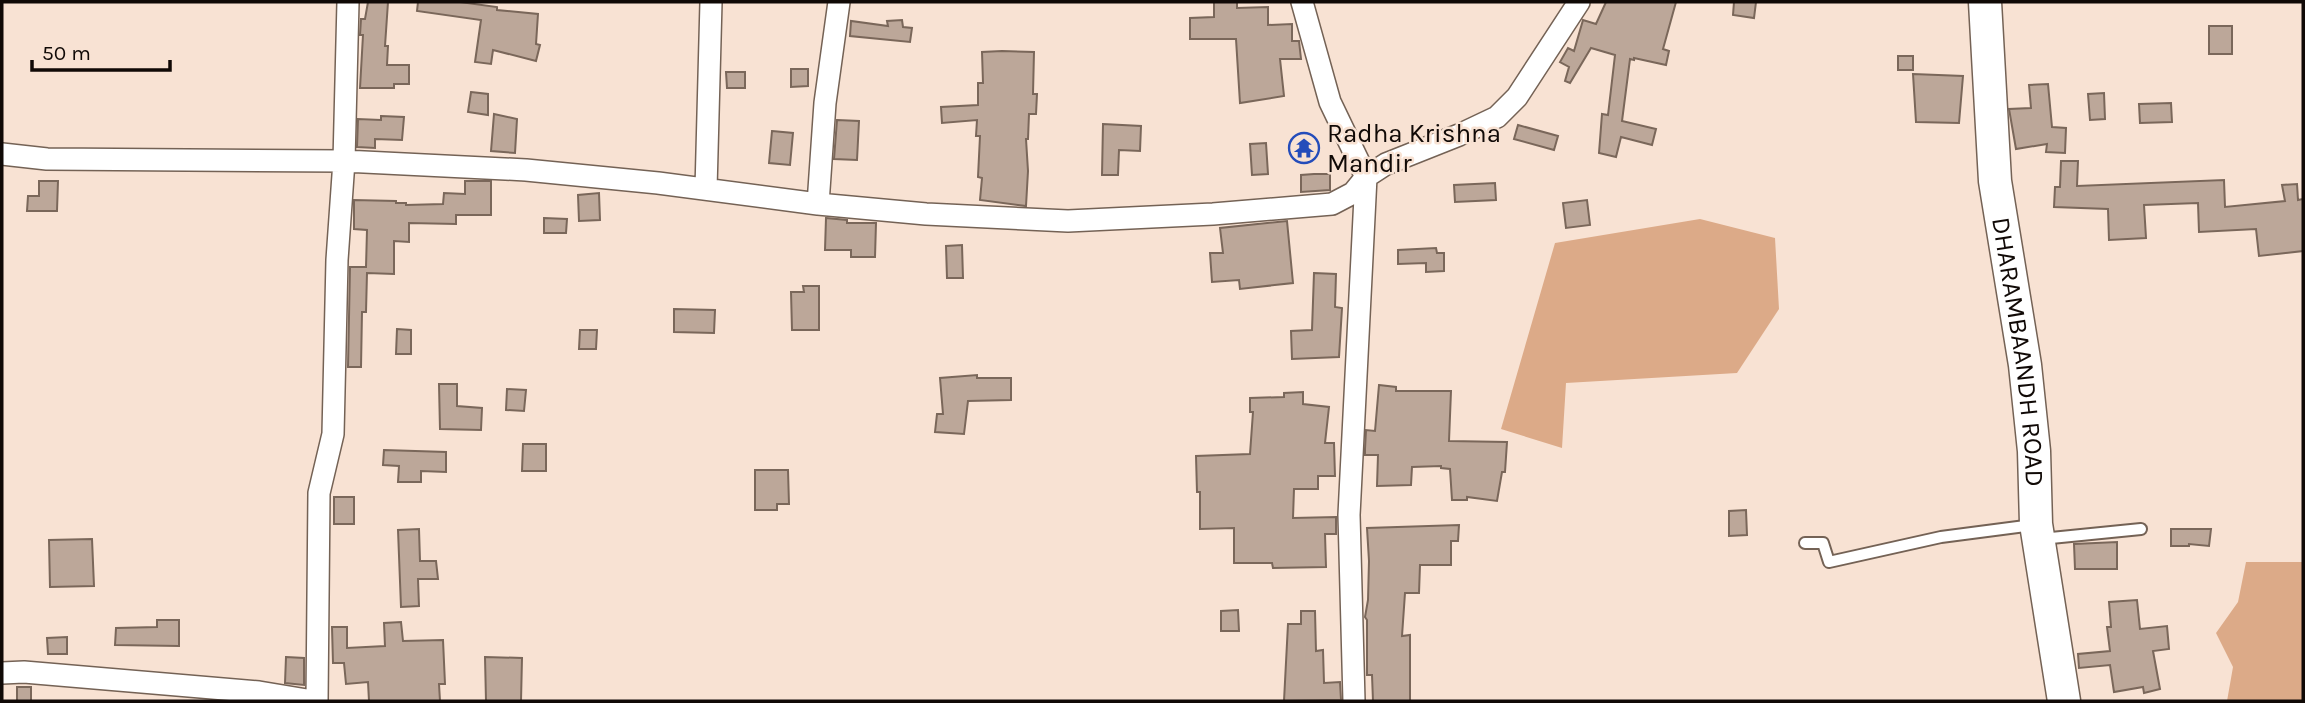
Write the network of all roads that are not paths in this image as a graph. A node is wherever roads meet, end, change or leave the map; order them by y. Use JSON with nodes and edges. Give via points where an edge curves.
{"nodes":[{"id":1,"x":348,"y":2,"type":"edge"},
{"id":2,"x":711,"y":2,"type":"edge"},
{"id":3,"x":839,"y":2,"type":"edge"},
{"id":4,"x":1301,"y":2,"type":"edge"},
{"id":5,"x":1578,"y":2,"type":"edge"},
{"id":6,"x":1985,"y":2,"type":"edge"},
{"id":7,"x":2,"y":155,"type":"edge"},
{"id":8,"x":344,"y":160,"type":"junction"},
{"id":9,"x":1366,"y":177,"type":"junction"},
{"id":10,"x":706,"y":190,"type":"junction"},
{"id":11,"x":818,"y":204,"type":"junction"},
{"id":12,"x":2141,"y":529,"type":"dead end"},
{"id":13,"x":2037,"y":532,"type":"junction"},
{"id":14,"x":1805,"y":543,"type":"dead end"},
{"id":15,"x":2,"y":673,"type":"edge"},
{"id":16,"x":315,"y":701,"type":"edge"},
{"id":17,"x":1354,"y":701,"type":"edge"},
{"id":18,"x":2064,"y":701,"type":"edge"}],
"edges":[{"from":1,"to":8,"type":"street"},
{"from":2,"to":10,"type":"street"},
{"from":3,"to":11,"type":"street"},
{"from":4,"to":9,"type":"street","via":[[1330,102]]},
{"from":5,"to":9,"type":"street","via":[[1517,97],[1497,117]]},
{"from":6,"to":13,"type":"main road","name":"DHARAMBAANDH ROAD","via":[[1995,181],[2025,365]]},
{"from":7,"to":8,"type":"street"},
{"from":8,"to":10,"type":"street","via":[[526,170]]},
{"from":8,"to":16,"type":"street","via":[[333,434],[319,493]]},
{"from":9,"to":11,"type":"street","via":[[1353,193],[1332,204],[1213,214],[1068,221]]},
{"from":9,"to":17,"type":"street","via":[[1349,515]]},
{"from":10,"to":11,"type":"street"},
{"from":12,"to":13,"type":"lane"},
{"from":13,"to":14,"type":"lane","via":[[1941,537],[1829,562],[1823,544]]},
{"from":13,"to":18,"type":"main road","name":"DHARAMBAANDH ROAD"},
{"from":15,"to":16,"type":"street","via":[[259,692]]}]}
